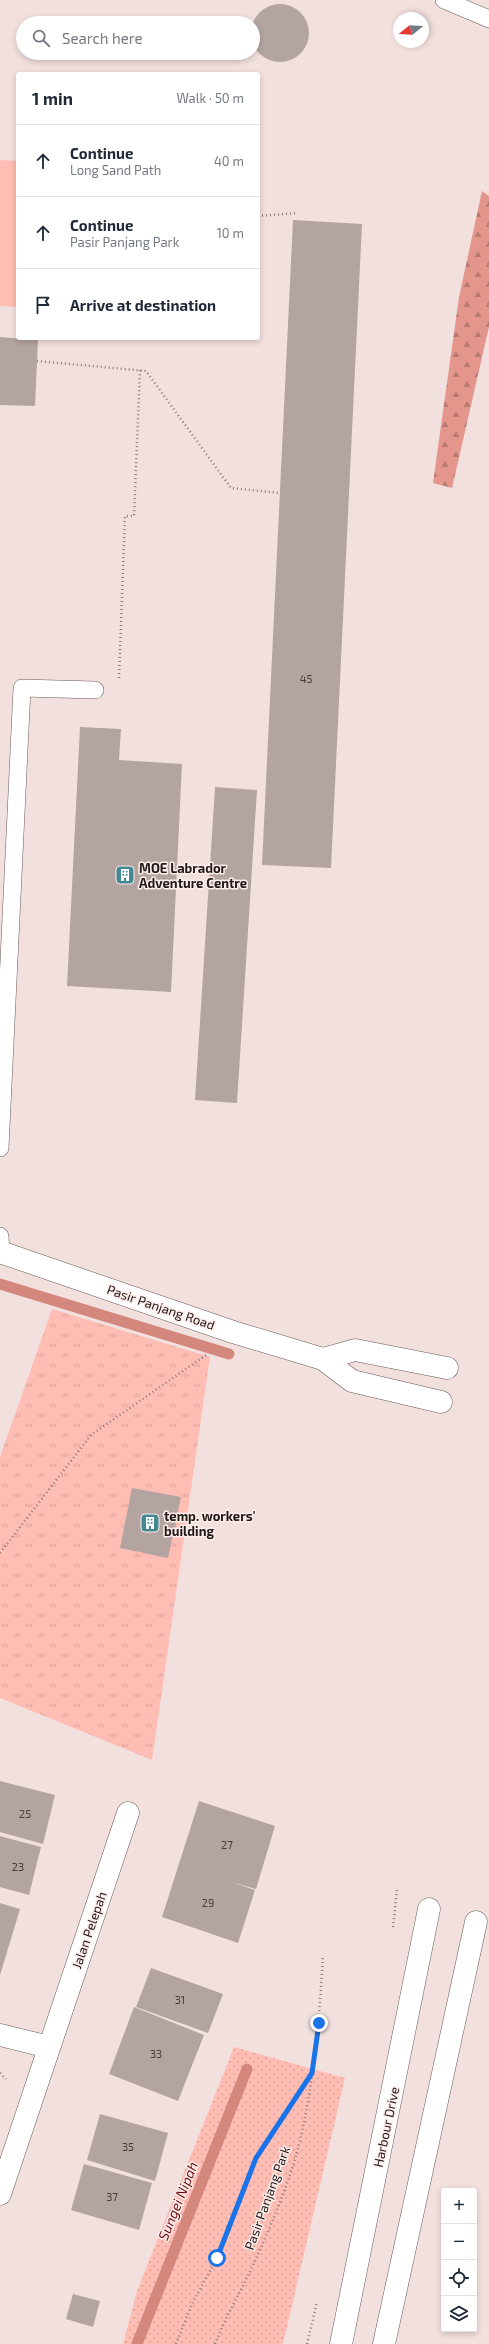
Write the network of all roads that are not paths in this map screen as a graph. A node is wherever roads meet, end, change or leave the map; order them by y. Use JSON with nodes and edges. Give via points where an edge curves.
{"nodes":[{"id":1,"x":444,"y":0,"type":"edge"},
{"id":2,"x":489,"y":19,"type":"edge"},
{"id":3,"x":95,"y":690,"type":"dead end"},
{"id":4,"x":0,"y":1148,"type":"edge"},
{"id":5,"x":0,"y":1247,"type":"edge"},
{"id":6,"x":323,"y":1359,"type":"junction"},
{"id":7,"x":447,"y":1368,"type":"dead end"},
{"id":8,"x":441,"y":1402,"type":"dead end"},
{"id":9,"x":128,"y":1813,"type":"dead end"},
{"id":10,"x":430,"y":1909,"type":"dead end"},
{"id":11,"x":476,"y":1922,"type":"dead end"},
{"id":12,"x":0,"y":2035,"type":"edge"},
{"id":13,"x":50,"y":2047,"type":"junction"},
{"id":14,"x":0,"y":2194,"type":"edge"},
{"id":15,"x":341,"y":2344,"type":"edge"},
{"id":16,"x":384,"y":2344,"type":"edge"}],
"edges":[{"from":1,"to":2,"type":"lane"},
{"from":3,"to":4,"type":"lane","via":[[22,688]]},
{"from":5,"to":6,"type":"street","name":"Pasir Panjang Road","via":[[226,1329]]},
{"from":6,"to":7,"type":"street","via":[[355,1350]]},
{"from":6,"to":8,"type":"street","name":"Pasir Panjang Road","via":[[352,1380]]},
{"from":9,"to":13,"type":"street","name":"Jalan Pelepah"},
{"from":10,"to":15,"type":"street","name":"Harbour Drive"},
{"from":11,"to":16,"type":"street"},
{"from":12,"to":13,"type":"street"},
{"from":13,"to":14,"type":"street","name":"Jalan Pelepah"}]}
